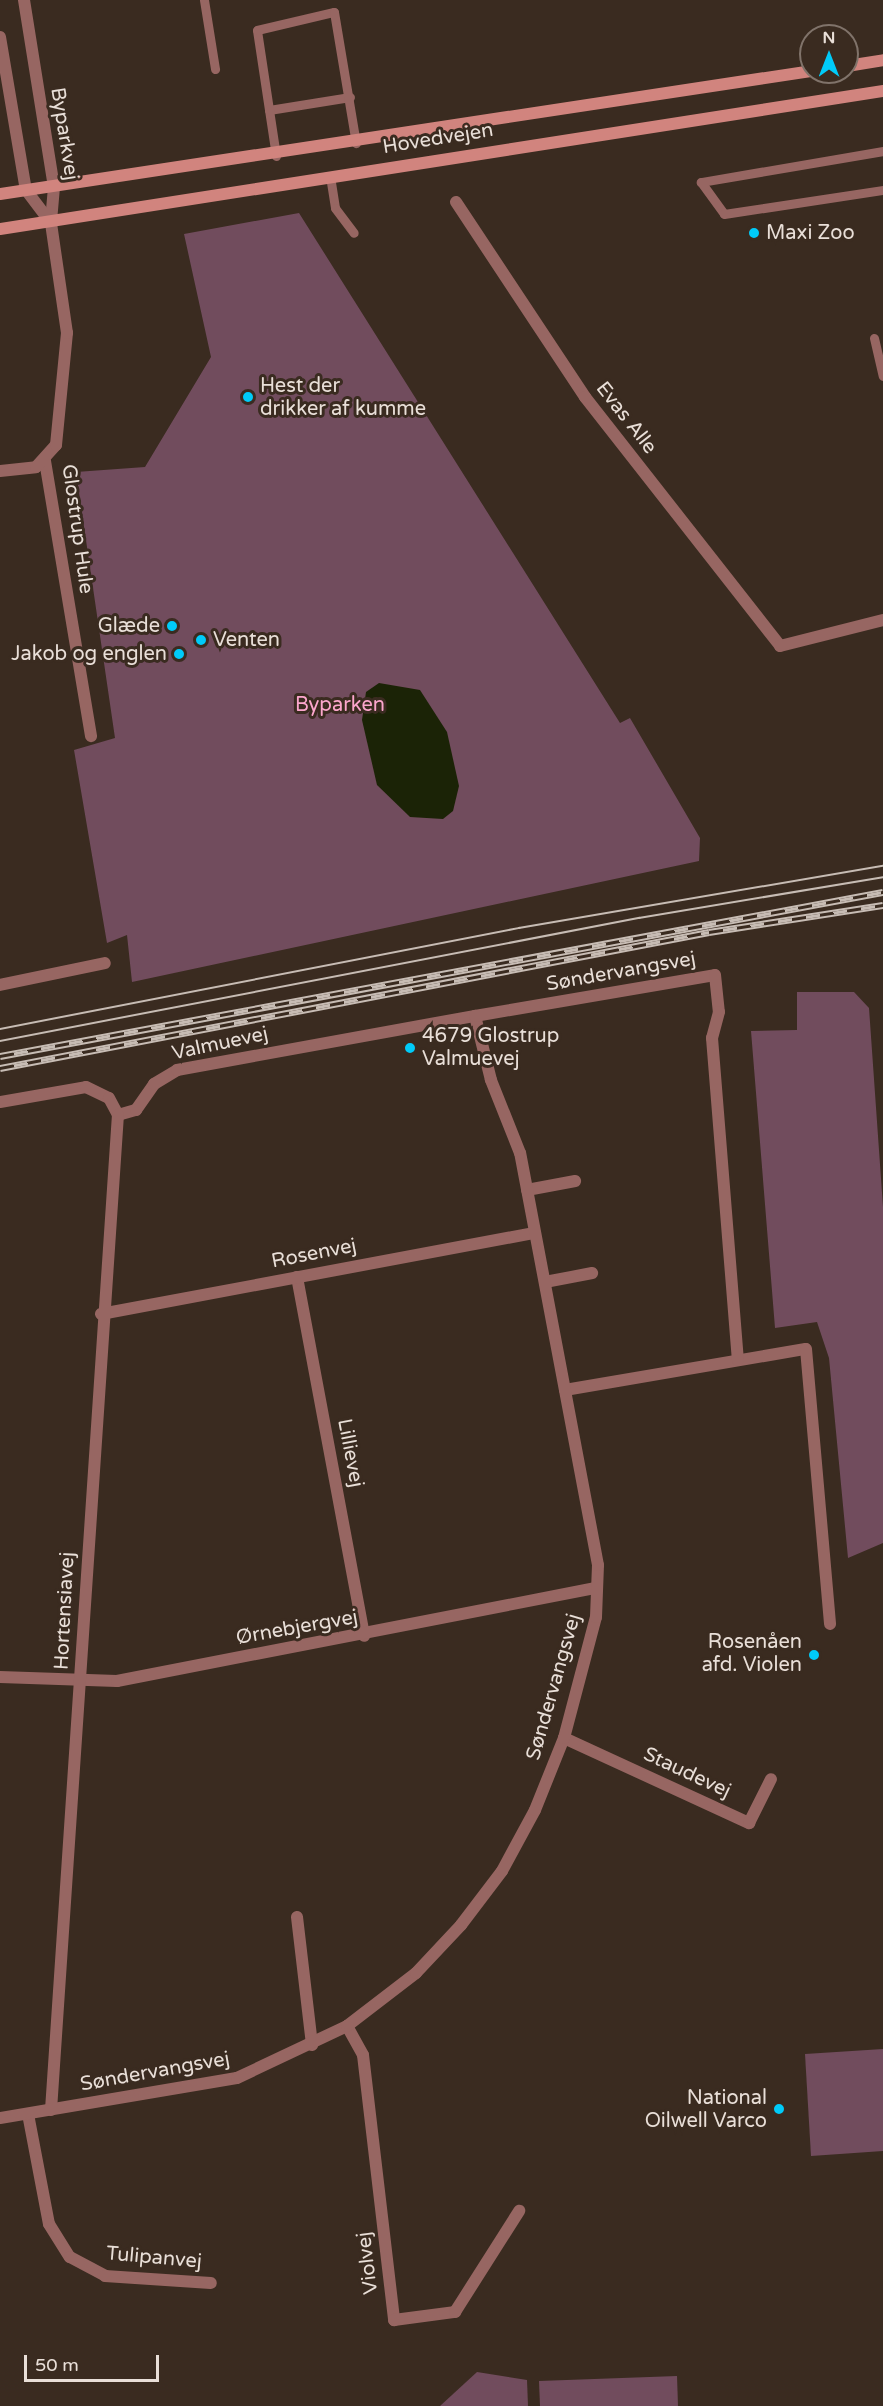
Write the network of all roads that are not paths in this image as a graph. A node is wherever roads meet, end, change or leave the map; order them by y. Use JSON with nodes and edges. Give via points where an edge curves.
{"nodes":[{"id":1,"x":24,"y":0,"type":"edge"},
{"id":2,"x":204,"y":0,"type":"edge"},
{"id":3,"x":0,"y":37,"type":"edge"},
{"id":4,"x":883,"y":60,"type":"edge"},
{"id":5,"x":859,"y":64,"type":"edge"},
{"id":6,"x":214,"y":69,"type":"dead end"},
{"id":7,"x":799,"y":73,"type":"edge"},
{"id":8,"x":883,"y":91,"type":"edge"},
{"id":9,"x":350,"y":97,"type":"junction"},
{"id":10,"x":269,"y":110,"type":"junction"},
{"id":11,"x":356,"y":143,"type":"junction"},
{"id":12,"x":883,"y":151,"type":"edge"},
{"id":13,"x":276,"y":156,"type":"junction"},
{"id":14,"x":330,"y":176,"type":"junction"},
{"id":15,"x":54,"y":187,"type":"junction"},
{"id":16,"x":26,"y":190,"type":"junction"},
{"id":17,"x":883,"y":190,"type":"edge"},
{"id":18,"x":0,"y":194,"type":"edge"},
{"id":19,"x":456,"y":202,"type":"dead end"},
{"id":20,"x":51,"y":223,"type":"junction"},
{"id":21,"x":0,"y":229,"type":"edge"},
{"id":22,"x":354,"y":233,"type":"dead end"},
{"id":23,"x":874,"y":338,"type":"dead end"},
{"id":24,"x":883,"y":376,"type":"edge"},
{"id":25,"x":45,"y":461,"type":"junction"},
{"id":26,"x":0,"y":471,"type":"edge"},
{"id":27,"x":883,"y":620,"type":"edge"},
{"id":28,"x":91,"y":736,"type":"dead end"},
{"id":29,"x":105,"y":963,"type":"dead end"},
{"id":30,"x":0,"y":985,"type":"edge"},
{"id":31,"x":475,"y":1017,"type":"junction"},
{"id":32,"x":0,"y":1102,"type":"edge"},
{"id":33,"x":118,"y":1115,"type":"junction"},
{"id":34,"x":575,"y":1181,"type":"dead end"},
{"id":35,"x":527,"y":1190,"type":"junction"},
{"id":36,"x":535,"y":1233,"type":"junction"},
{"id":37,"x":592,"y":1273,"type":"dead end"},
{"id":38,"x":297,"y":1277,"type":"junction"},
{"id":39,"x":544,"y":1282,"type":"junction"},
{"id":40,"x":101,"y":1314,"type":"junction"},
{"id":41,"x":738,"y":1360,"type":"junction"},
{"id":42,"x":565,"y":1390,"type":"junction"},
{"id":43,"x":597,"y":1588,"type":"junction"},
{"id":44,"x":830,"y":1624,"type":"dead end"},
{"id":45,"x":364,"y":1636,"type":"junction"},
{"id":46,"x":0,"y":1677,"type":"edge"},
{"id":47,"x":80,"y":1682,"type":"junction"},
{"id":48,"x":564,"y":1738,"type":"junction"},
{"id":49,"x":771,"y":1779,"type":"dead end"},
{"id":50,"x":297,"y":1917,"type":"dead end"},
{"id":51,"x":347,"y":2026,"type":"junction"},
{"id":52,"x":312,"y":2045,"type":"junction"},
{"id":53,"x":51,"y":2110,"type":"junction"},
{"id":54,"x":28,"y":2114,"type":"junction"},
{"id":55,"x":0,"y":2118,"type":"edge"},
{"id":56,"x":519,"y":2211,"type":"dead end"},
{"id":57,"x":211,"y":2283,"type":"dead end"}],
"edges":[{"from":1,"to":15,"type":"street","name":"Byparkvej"},
{"from":2,"to":6,"type":"lane"},
{"from":3,"to":16,"type":"street"},
{"from":4,"to":5,"type":"main road"},
{"from":7,"to":11,"type":"main road","name":"Hovedvejen"},
{"from":8,"to":14,"type":"main road","name":"Hovedvejen"},
{"from":9,"to":10,"type":"lane"},
{"from":9,"to":10,"type":"lane","via":[[334,12],[257,30]]},
{"from":9,"to":11,"type":"lane"},
{"from":10,"to":13,"type":"lane"},
{"from":11,"to":13,"type":"main road","name":"Hovedvejen"},
{"from":12,"to":17,"type":"lane","via":[[701,182],[724,214]]},
{"from":13,"to":15,"type":"main road","name":"Hovedvejen"},
{"from":14,"to":20,"type":"main road","name":"Hovedvejen"},
{"from":14,"to":22,"type":"lane","via":[[334,208]]},
{"from":15,"to":16,"type":"main road","name":"Hovedvejen"},
{"from":15,"to":20,"type":"street","name":"Byparkvej"},
{"from":16,"to":18,"type":"main road","name":"Hovedvejen"},
{"from":16,"to":20,"type":"street"},
{"from":19,"to":27,"type":"street","name":"Evas Alle","via":[[585,397],[780,646]]},
{"from":20,"to":21,"type":"main road","name":"Hovedvejen"},
{"from":20,"to":25,"type":"street","name":"Glostrup Hule","via":[[67,333],[56,445]]},
{"from":23,"to":24,"type":"lane"},
{"from":25,"to":26,"type":"street"},
{"from":25,"to":28,"type":"street","name":"Glostrup Hule"},
{"from":29,"to":30,"type":"street"},
{"from":31,"to":33,"type":"street","name":"Valmuevej","via":[[177,1070],[154,1084],[136,1110]]},
{"from":31,"to":35,"type":"street","name":"Søndervangsvej","via":[[491,1080],[520,1153]]},
{"from":31,"to":41,"type":"street","name":"Søndervangsvej","via":[[715,975],[719,1012],[712,1038]]},
{"from":32,"to":33,"type":"street","via":[[86,1087],[109,1098]]},
{"from":33,"to":40,"type":"street","name":"Hortensiavej"},
{"from":34,"to":35,"type":"street"},
{"from":35,"to":36,"type":"street","name":"Søndervangsvej"},
{"from":36,"to":38,"type":"street","name":"Rosenvej"},
{"from":36,"to":39,"type":"street","name":"Søndervangsvej"},
{"from":37,"to":39,"type":"street"},
{"from":38,"to":40,"type":"street","name":"Rosenvej"},
{"from":38,"to":45,"type":"street","name":"Lillievej"},
{"from":39,"to":42,"type":"street","name":"Søndervangsvej"},
{"from":40,"to":47,"type":"street","name":"Hortensiavej"},
{"from":41,"to":42,"type":"street"},
{"from":41,"to":44,"type":"street","via":[[806,1349]]},
{"from":42,"to":43,"type":"street","name":"Søndervangsvej","via":[[598,1565]]},
{"from":43,"to":45,"type":"street","name":"Ørnebjergvej"},
{"from":43,"to":48,"type":"street","name":"Søndervangsvej","via":[[596,1617]]},
{"from":45,"to":47,"type":"street","name":"Ørnebjergvej","via":[[117,1681]]},
{"from":46,"to":47,"type":"street","name":"Ørnebjergvej"},
{"from":47,"to":53,"type":"street","name":"Hortensiavej"},
{"from":48,"to":49,"type":"street","name":"Staudevej","via":[[749,1823]]},
{"from":48,"to":51,"type":"street","name":"Søndervangsvej","via":[[535,1810],[487,1890],[416,1972]]},
{"from":50,"to":52,"type":"street"},
{"from":51,"to":52,"type":"street","name":"Søndervangsvej"},
{"from":51,"to":56,"type":"street","name":"Violvej","via":[[363,2055],[394,2320],[455,2312]]},
{"from":52,"to":53,"type":"street","name":"Søndervangsvej","via":[[237,2078]]},
{"from":53,"to":54,"type":"street","name":"Søndervangsvej"},
{"from":54,"to":55,"type":"street","name":"Søndervangsvej"},
{"from":54,"to":57,"type":"street","name":"Tulipanvej","via":[[49,2224],[70,2257],[113,2278]]}]}
